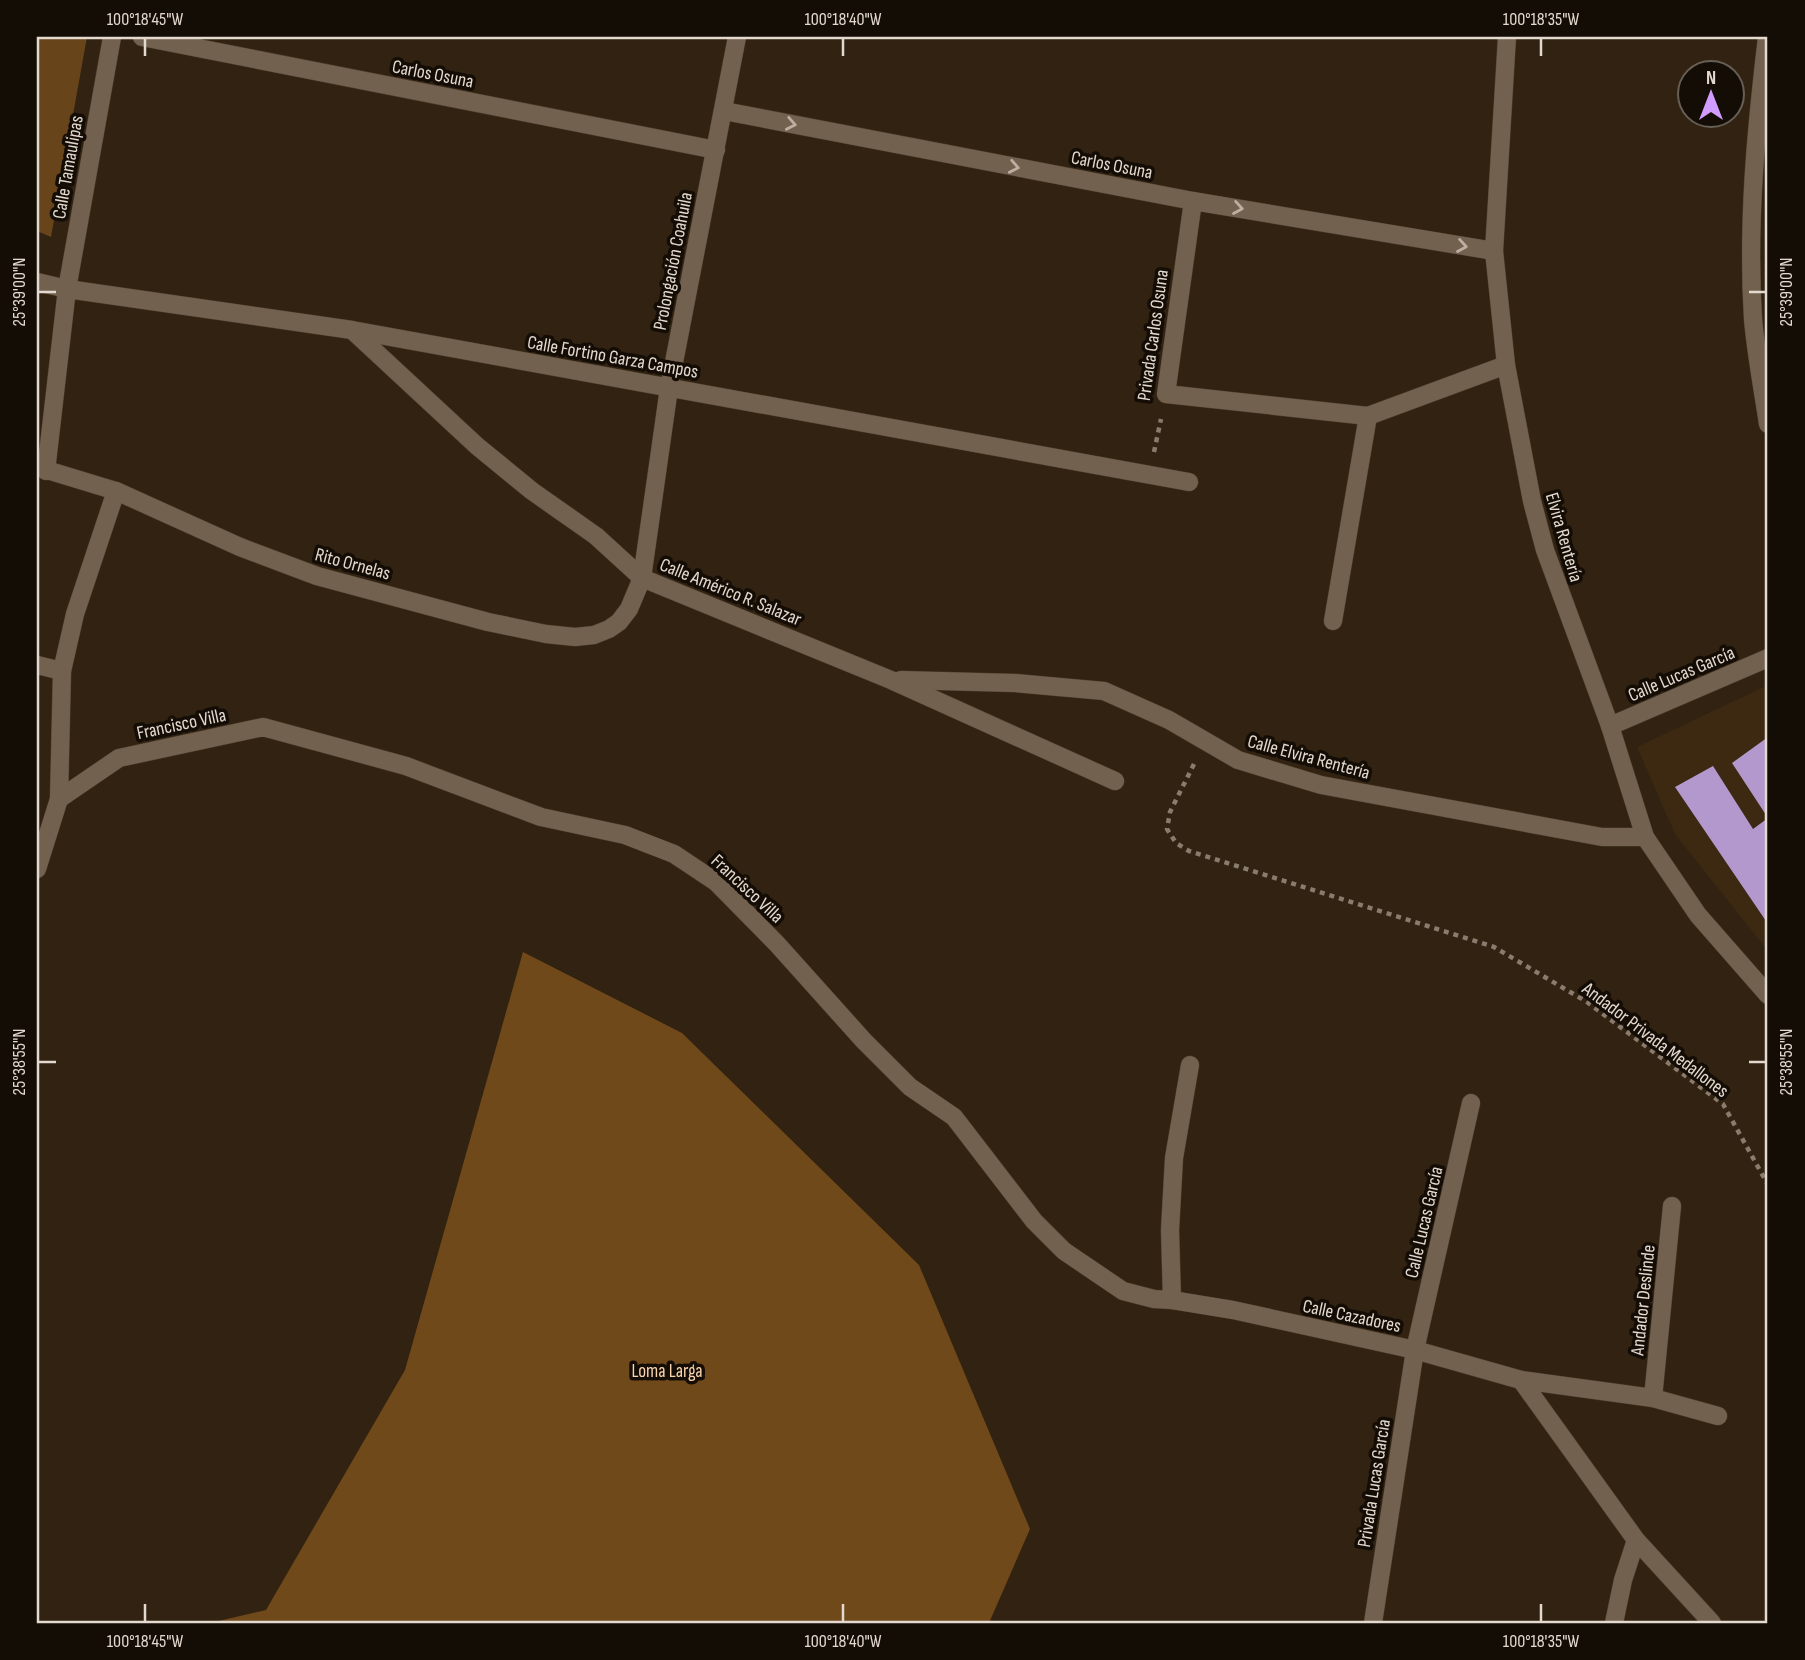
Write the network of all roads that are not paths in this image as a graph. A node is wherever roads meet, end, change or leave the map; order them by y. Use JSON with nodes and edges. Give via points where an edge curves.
{"nodes":[{"id":1,"x":112,"y":37,"type":"edge"},
{"id":2,"x":142,"y":37,"type":"edge"},
{"id":3,"x":737,"y":37,"type":"edge"},
{"id":4,"x":1507,"y":37,"type":"edge"},
{"id":5,"x":1768,"y":37,"type":"edge"},
{"id":6,"x":724,"y":111,"type":"junction"},
{"id":7,"x":716,"y":150,"type":"junction"},
{"id":8,"x":1193,"y":201,"type":"junction"},
{"id":9,"x":1494,"y":251,"type":"junction"},
{"id":10,"x":37,"y":282,"type":"edge"},
{"id":11,"x":67,"y":289,"type":"junction"},
{"id":12,"x":352,"y":330,"type":"junction"},
{"id":13,"x":1506,"y":365,"type":"junction"},
{"id":14,"x":669,"y":388,"type":"junction"},
{"id":15,"x":1368,"y":416,"type":"junction"},
{"id":16,"x":1768,"y":424,"type":"edge"},
{"id":17,"x":41,"y":469,"type":"edge"},
{"id":18,"x":1188,"y":482,"type":"dead end"},
{"id":19,"x":116,"y":491,"type":"junction"},
{"id":20,"x":642,"y":578,"type":"junction"},
{"id":21,"x":1333,"y":621,"type":"dead end"},
{"id":22,"x":1768,"y":658,"type":"edge"},
{"id":23,"x":37,"y":665,"type":"edge"},
{"id":24,"x":62,"y":671,"type":"junction"},
{"id":25,"x":891,"y":680,"type":"junction"},
{"id":26,"x":1610,"y":726,"type":"junction"},
{"id":27,"x":1115,"y":780,"type":"dead end"},
{"id":28,"x":59,"y":799,"type":"junction"},
{"id":29,"x":1645,"y":837,"type":"junction"},
{"id":30,"x":37,"y":869,"type":"edge"},
{"id":31,"x":1768,"y":995,"type":"edge"},
{"id":32,"x":1189,"y":1065,"type":"dead end"},
{"id":33,"x":1471,"y":1103,"type":"dead end"},
{"id":34,"x":1672,"y":1206,"type":"dead end"},
{"id":35,"x":1172,"y":1300,"type":"junction"},
{"id":36,"x":1415,"y":1350,"type":"junction"},
{"id":37,"x":1521,"y":1380,"type":"junction"},
{"id":38,"x":1653,"y":1398,"type":"junction"},
{"id":39,"x":1718,"y":1416,"type":"dead end"},
{"id":40,"x":1636,"y":1540,"type":"junction"},
{"id":41,"x":1373,"y":1623,"type":"edge"},
{"id":42,"x":1614,"y":1623,"type":"edge"},
{"id":43,"x":1712,"y":1623,"type":"edge"}],
"edges":[{"from":1,"to":11,"type":"street","name":"Calle Tamaulipas"},
{"from":2,"to":7,"type":"street","name":"Carlos Osuna"},
{"from":3,"to":6,"type":"street","name":"Prolongación Coahuila"},
{"from":4,"to":9,"type":"street","name":"Elvira Rentería"},
{"from":5,"to":16,"type":"street","via":[[1753,176],[1751,254],[1753,320]]},
{"from":6,"to":7,"type":"street","name":"Prolongación Coahuila"},
{"from":6,"to":8,"type":"street","name":"Carlos Osuna","one_way":true},
{"from":7,"to":14,"type":"street","name":"Prolongación Coahuila"},
{"from":8,"to":9,"type":"street","name":"Carlos Osuna","one_way":true},
{"from":8,"to":15,"type":"street","name":"Privada Carlos Osuna","via":[[1166,394]]},
{"from":9,"to":13,"type":"street","name":"Elvira Rentería"},
{"from":10,"to":11,"type":"street","name":"Calle Fortino Garza Campos"},
{"from":11,"to":12,"type":"street","name":"Calle Fortino Garza Campos"},
{"from":11,"to":17,"type":"street","name":"Calle Tamaulipas"},
{"from":12,"to":14,"type":"street","name":"Calle Fortino Garza Campos"},
{"from":12,"to":20,"type":"street","name":"Calle Américo R. Salazar","via":[[477,446],[596,536]]},
{"from":13,"to":15,"type":"street"},
{"from":13,"to":26,"type":"street","name":"Elvira Rentería","via":[[1545,551]]},
{"from":14,"to":18,"type":"street","name":"Calle Fortino Garza Campos"},
{"from":14,"to":20,"type":"street","name":"Prolongación Coahuila"},
{"from":15,"to":21,"type":"street"},
{"from":17,"to":19,"type":"street","name":"Rito Ornelas"},
{"from":19,"to":20,"type":"street","name":"Rito Ornelas","via":[[289,567],[546,634],[575,637],[609,629],[629,609]]},
{"from":19,"to":24,"type":"street","via":[[75,614]]},
{"from":20,"to":25,"type":"street","name":"Calle Américo R. Salazar"},
{"from":22,"to":26,"type":"street","name":"Calle Lucas García"},
{"from":23,"to":24,"type":"street"},
{"from":24,"to":28,"type":"street"},
{"from":25,"to":27,"type":"street","name":"Calle Américo R. Salazar"},
{"from":25,"to":29,"type":"street","name":"Calle Elvira Rentería","via":[[1104,691],[1169,720],[1238,760],[1321,785],[1602,836]]},
{"from":26,"to":29,"type":"street","name":"Elvira Rentería"},
{"from":28,"to":30,"type":"street"},
{"from":28,"to":35,"type":"street","name":"Francisco Villa","via":[[119,758],[263,727],[405,766],[541,817],[625,835],[674,854],[716,882],[910,1087],[954,1117],[1034,1221],[1064,1251],[1123,1291]]},
{"from":29,"to":31,"type":"street","name":"Elvira Rentería","via":[[1698,915]]},
{"from":32,"to":35,"type":"street","via":[[1174,1158]]},
{"from":33,"to":36,"type":"street","name":"Calle Lucas García"},
{"from":34,"to":38,"type":"street","name":"Andador Deslinde"},
{"from":35,"to":36,"type":"street","name":"Calle Cazadores"},
{"from":36,"to":37,"type":"street","name":"Calle Cazadores"},
{"from":36,"to":41,"type":"street","name":"Privada Lucas García"},
{"from":37,"to":38,"type":"street","name":"Calle Cazadores"},
{"from":37,"to":40,"type":"street"},
{"from":38,"to":39,"type":"street","name":"Calle Cazadores"},
{"from":40,"to":42,"type":"street"},
{"from":40,"to":43,"type":"street"}]}
